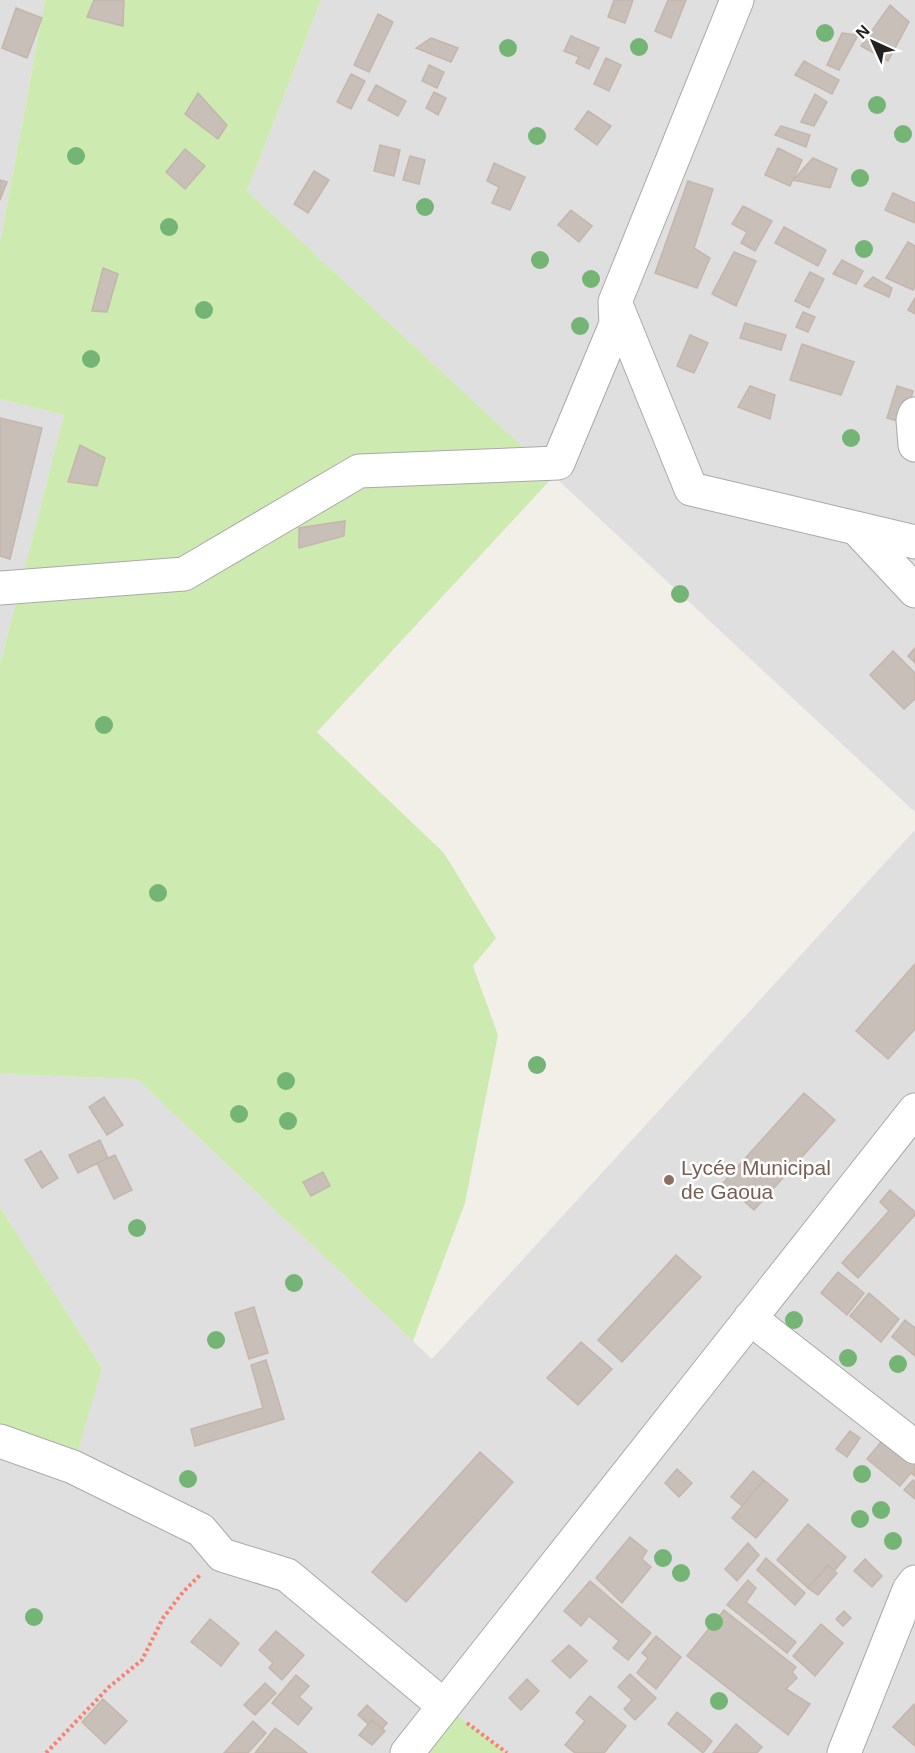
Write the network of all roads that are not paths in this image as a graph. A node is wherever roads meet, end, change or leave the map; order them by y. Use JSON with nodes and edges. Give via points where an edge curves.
{"nodes":[{"id":1,"x":737,"y":0,"type":"edge"},
{"id":2,"x":615,"y":302,"type":"junction"},
{"id":3,"x":915,"y":414,"type":"edge"},
{"id":4,"x":915,"y":445,"type":"edge"},
{"id":5,"x":857,"y":529,"type":"junction"},
{"id":6,"x":915,"y":542,"type":"edge"},
{"id":7,"x":0,"y":588,"type":"edge"},
{"id":8,"x":915,"y":591,"type":"edge"},
{"id":9,"x":915,"y":1110,"type":"edge"},
{"id":10,"x":750,"y":1318,"type":"junction"},
{"id":11,"x":0,"y":1441,"type":"edge"},
{"id":12,"x":915,"y":1448,"type":"edge"},
{"id":13,"x":915,"y":1582,"type":"edge"},
{"id":14,"x":444,"y":1706,"type":"junction"},
{"id":15,"x":407,"y":1753,"type":"edge"},
{"id":16,"x":844,"y":1753,"type":"edge"}],
"edges":[{"from":1,"to":2,"type":"street"},
{"from":2,"to":5,"type":"street","via":[[691,489]]},
{"from":2,"to":7,"type":"street","via":[[616,324],[558,463],[359,471],[184,574]]},
{"from":3,"to":4,"type":"street"},
{"from":5,"to":6,"type":"street"},
{"from":5,"to":8,"type":"street"},
{"from":9,"to":10,"type":"street"},
{"from":10,"to":12,"type":"street"},
{"from":10,"to":14,"type":"street"},
{"from":11,"to":14,"type":"street","via":[[73,1467],[201,1530],[222,1555],[287,1575]]},
{"from":13,"to":16,"type":"street"},
{"from":14,"to":15,"type":"street"}]}
